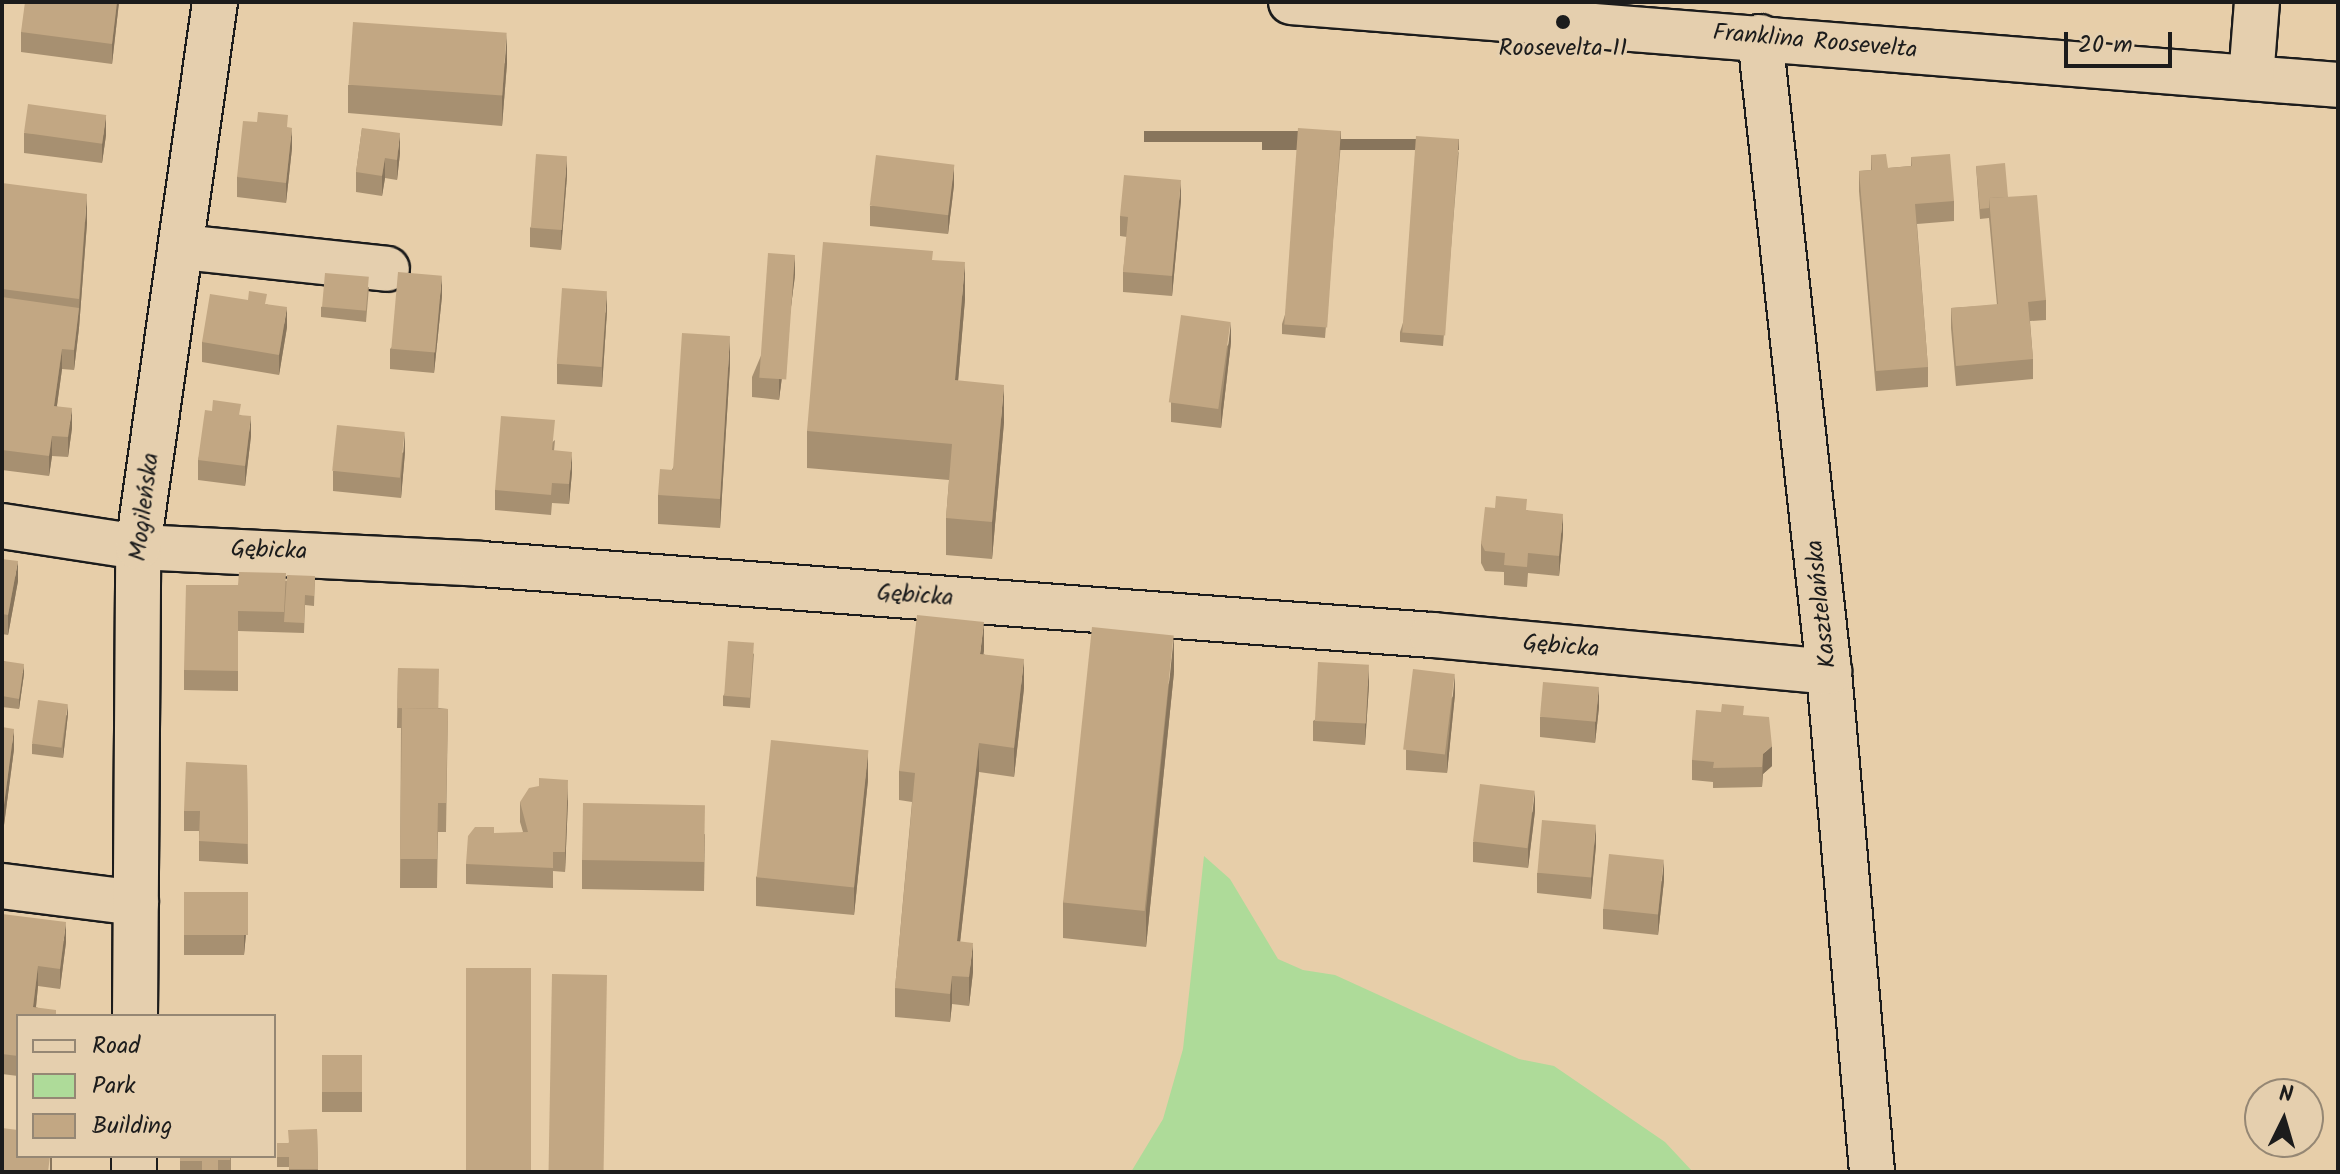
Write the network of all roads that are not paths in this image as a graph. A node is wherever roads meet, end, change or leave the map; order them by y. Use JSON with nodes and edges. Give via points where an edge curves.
{"nodes":[{"id":1,"x":215,"y":2,"type":"edge"},
{"id":2,"x":1291,"y":2,"type":"edge"},
{"id":3,"x":2257,"y":2,"type":"edge"},
{"id":4,"x":1733,"y":24,"type":"edge"},
{"id":5,"x":2251,"y":78,"type":"junction"},
{"id":6,"x":2338,"y":85,"type":"edge"},
{"id":7,"x":182,"y":247,"type":"junction"},
{"id":8,"x":387,"y":269,"type":"dead end"},
{"id":9,"x":2,"y":526,"type":"edge"},
{"id":10,"x":138,"y":547,"type":"junction"},
{"id":11,"x":1829,"y":672,"type":"junction"},
{"id":12,"x":2,"y":886,"type":"edge"},
{"id":13,"x":136,"y":903,"type":"junction"},
{"id":14,"x":135,"y":1014,"type":"edge"},
{"id":15,"x":1872,"y":1172,"type":"edge"}],
"edges":[{"from":1,"to":7,"type":"street","name":"Mogileńska"},
{"from":2,"to":4,"type":"street","name":"Franklina Roosevelta"},
{"from":3,"to":5,"type":"street"},
{"from":4,"to":5,"type":"street","name":"Franklina Roosevelta"},
{"from":4,"to":11,"type":"street","name":"Kasztelańska"},
{"from":5,"to":6,"type":"street","name":"Franklina Roosevelta"},
{"from":7,"to":8,"type":"street"},
{"from":7,"to":10,"type":"street","name":"Mogileńska"},
{"from":9,"to":10,"type":"street","name":"Gębicka"},
{"from":10,"to":11,"type":"street","name":"Gębicka","via":[[284,551],[656,577],[1432,635]]},
{"from":10,"to":13,"type":"street","name":"Mogileńska"},
{"from":11,"to":15,"type":"street","name":"Kasztelańska"},
{"from":12,"to":13,"type":"street"},
{"from":13,"to":14,"type":"street","name":"Mogileńska"}]}
